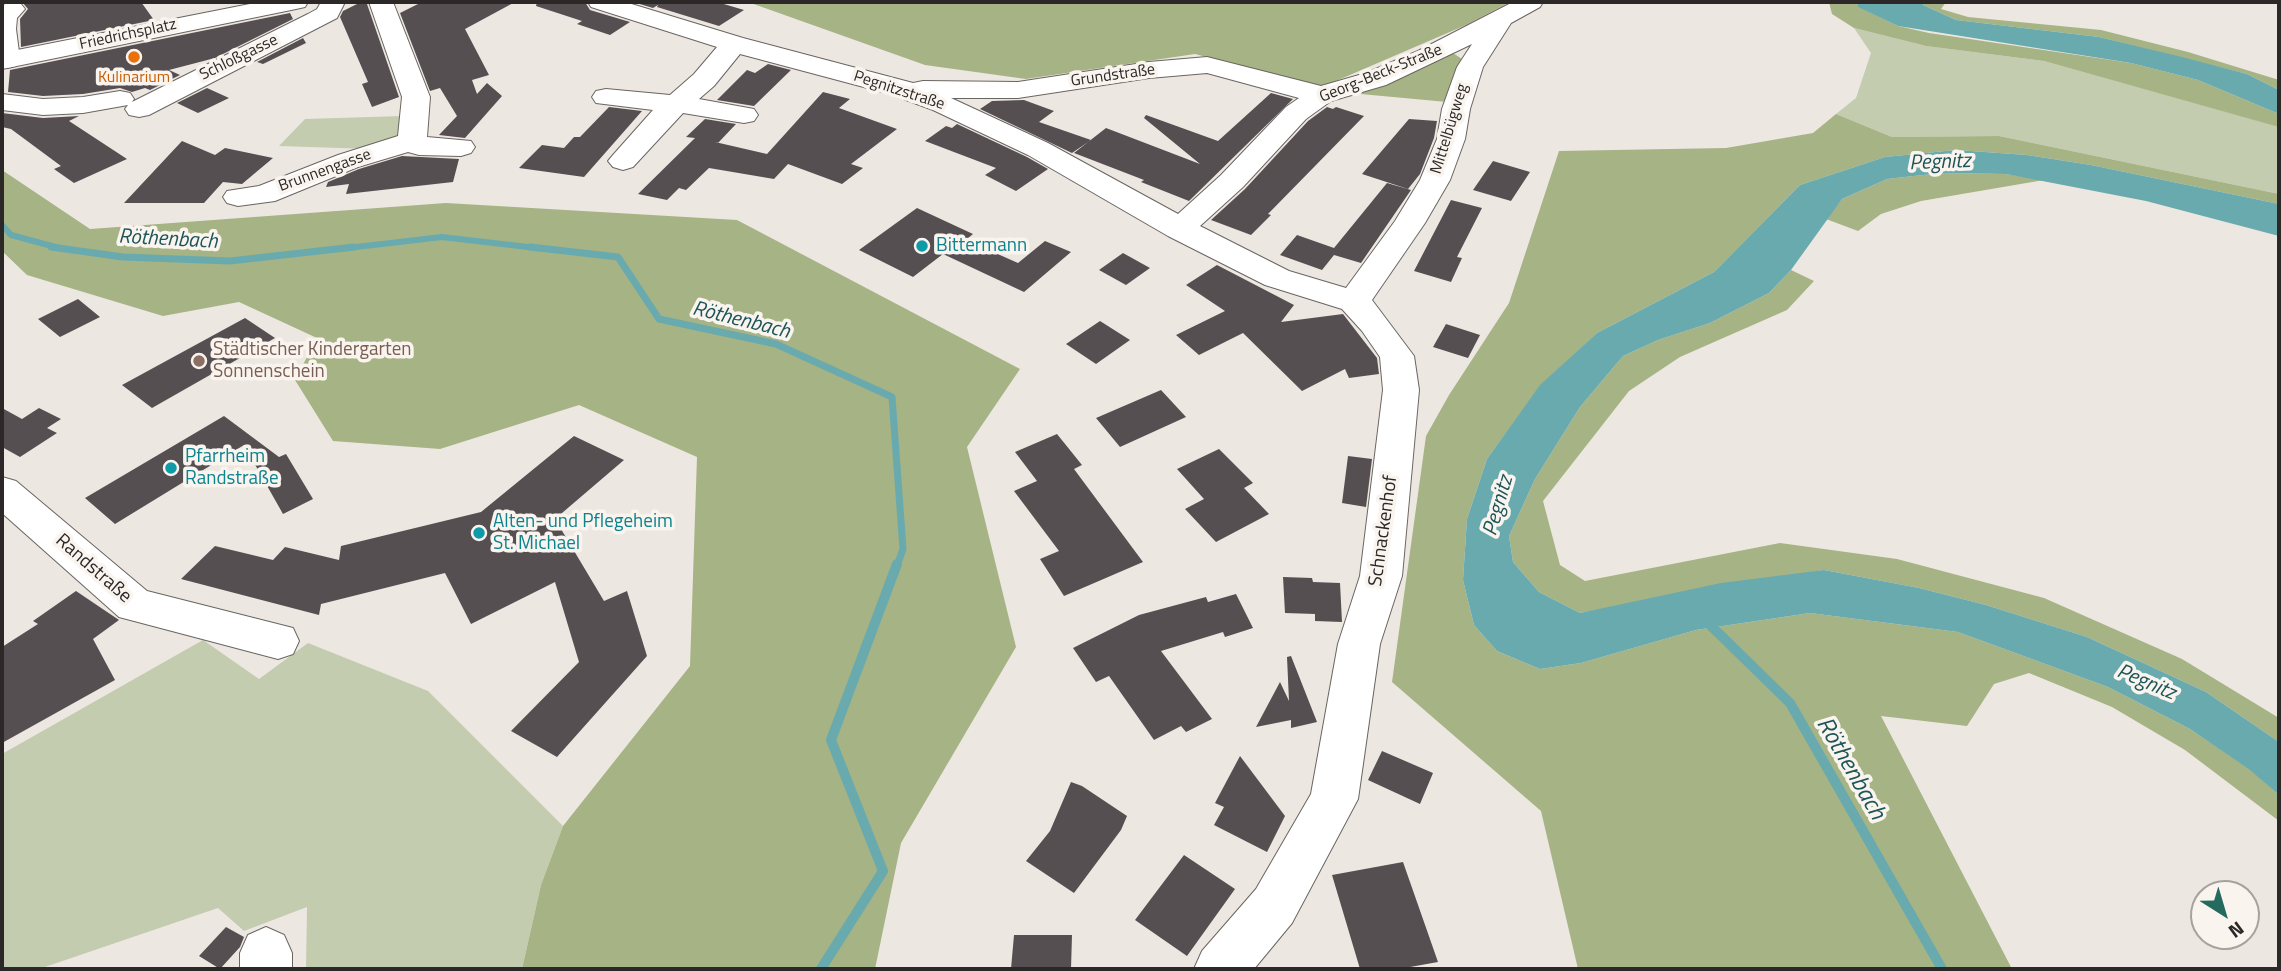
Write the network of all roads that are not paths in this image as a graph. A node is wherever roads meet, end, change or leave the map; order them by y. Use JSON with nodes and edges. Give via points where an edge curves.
{"nodes":[{"id":1,"x":296,"y":2,"type":"edge"},
{"id":2,"x":333,"y":2,"type":"edge"},
{"id":3,"x":381,"y":2,"type":"edge"},
{"id":4,"x":600,"y":2,"type":"edge"},
{"id":5,"x":1531,"y":2,"type":"edge"},
{"id":6,"x":253,"y":6,"type":"edge"},
{"id":7,"x":12,"y":9,"type":"dead end"},
{"id":8,"x":1501,"y":19,"type":"junction"},
{"id":9,"x":734,"y":44,"type":"junction"},
{"id":10,"x":5,"y":60,"type":"edge"},
{"id":11,"x":900,"y":88,"type":"junction"},
{"id":12,"x":1321,"y":96,"type":"junction"},
{"id":13,"x":606,"y":97,"type":"dead end"},
{"id":14,"x":2,"y":102,"type":"edge"},
{"id":15,"x":679,"y":104,"type":"junction"},
{"id":16,"x":744,"y":115,"type":"dead end"},
{"id":17,"x":412,"y":141,"type":"junction"},
{"id":18,"x":461,"y":147,"type":"dead end"},
{"id":19,"x":623,"y":161,"type":"dead end"},
{"id":20,"x":237,"y":197,"type":"dead end"},
{"id":21,"x":1180,"y":229,"type":"junction"},
{"id":22,"x":1354,"y":301,"type":"junction"},
{"id":23,"x":10,"y":509,"type":"edge"},
{"id":24,"x":278,"y":641,"type":"dead end"},
{"id":25,"x":1220,"y":969,"type":"edge"}],
"edges":[{"from":1,"to":6,"type":"street","name":"Friedrichsplatz"},
{"from":2,"to":14,"type":"street","name":"Schloßgasse","via":[[328,13],[317,19],[129,104],[43,107]]},
{"from":3,"to":17,"type":"street","via":[[416,97]]},
{"from":4,"to":9,"type":"street","name":"Pegnitzstraße"},
{"from":5,"to":8,"type":"street","name":"Mittelbügweg"},
{"from":6,"to":10,"type":"street","name":"Friedrichsplatz"},
{"from":7,"to":10,"type":"street","via":[[3,29]]},
{"from":8,"to":12,"type":"street","name":"Georg-Beck-Straße","via":[[1376,79]]},
{"from":8,"to":22,"type":"street","name":"Mittelbügweg","via":[[1470,67],[1435,180]]},
{"from":9,"to":11,"type":"street","name":"Pegnitzstraße"},
{"from":9,"to":15,"type":"street"},
{"from":11,"to":12,"type":"street","name":"Grundstraße","via":[[1018,90],[1207,65]]},
{"from":11,"to":21,"type":"street","name":"Pegnitzstraße","via":[[998,129]]},
{"from":12,"to":21,"type":"street","name":"Georg-Beck-Straße","via":[[1296,113]]},
{"from":13,"to":15,"type":"street"},
{"from":15,"to":16,"type":"street"},
{"from":15,"to":19,"type":"street","via":[[660,118]]},
{"from":17,"to":18,"type":"street","via":[[419,146]]},
{"from":17,"to":20,"type":"street","name":"Brunnengasse","via":[[264,194]]},
{"from":21,"to":22,"type":"street","via":[[1278,278]]},
{"from":22,"to":25,"type":"street","name":"Schnackenhof","via":[[1397,356],[1401,390],[1381,576],[1359,644],[1334,799],[1274,906]]},
{"from":23,"to":24,"type":"street","name":"Randstraße","via":[[134,605]]}]}
